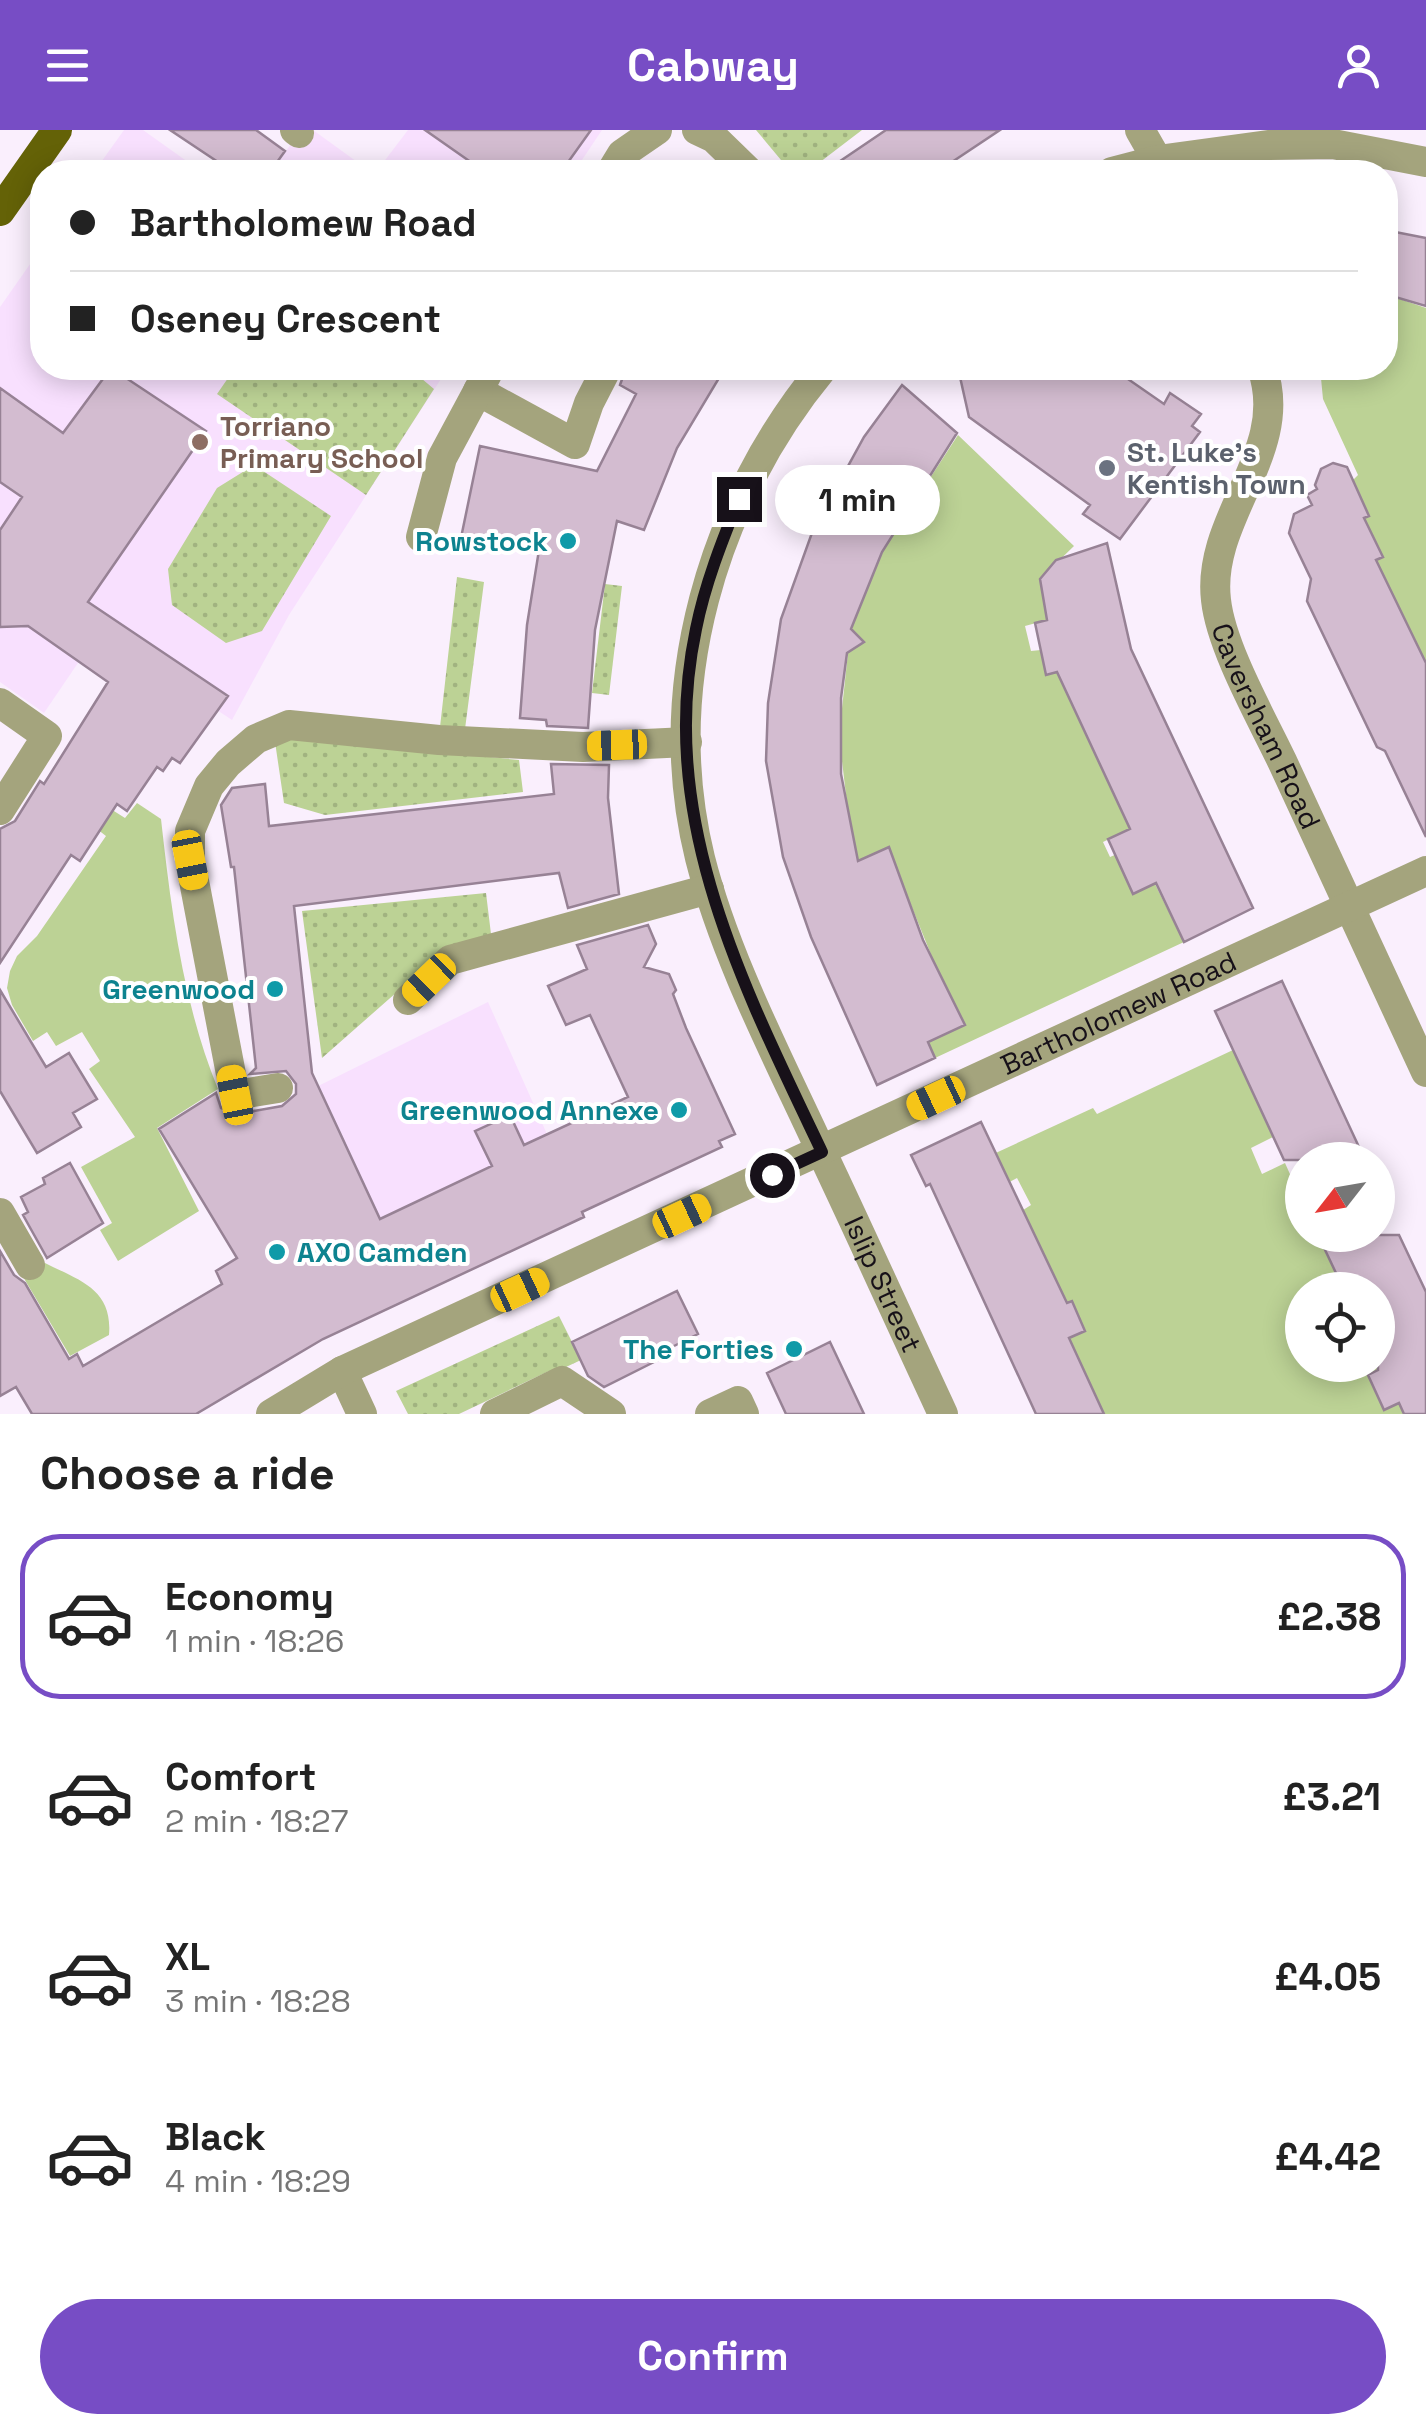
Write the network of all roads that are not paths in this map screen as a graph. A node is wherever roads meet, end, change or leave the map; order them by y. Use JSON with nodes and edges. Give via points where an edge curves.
{"nodes":[{"id":1,"x":57,"y":130,"type":"edge"},
{"id":2,"x":656,"y":130,"type":"edge"},
{"id":3,"x":697,"y":130,"type":"edge"},
{"id":4,"x":1140,"y":130,"type":"edge"},
{"id":5,"x":36,"y":160,"type":"edge"},
{"id":6,"x":618,"y":160,"type":"edge"},
{"id":7,"x":737,"y":160,"type":"edge"},
{"id":8,"x":1158,"y":160,"type":"edge"},
{"id":9,"x":1186,"y":160,"type":"edge"},
{"id":10,"x":1426,"y":162,"type":"edge"},
{"id":11,"x":30,"y":168,"type":"edge"},
{"id":12,"x":0,"y":211,"type":"edge"},
{"id":13,"x":483,"y":380,"type":"edge"},
{"id":14,"x":485,"y":380,"type":"edge"},
{"id":15,"x":601,"y":380,"type":"edge"},
{"id":16,"x":812,"y":380,"type":"edge"},
{"id":17,"x":1265,"y":380,"type":"edge"},
{"id":18,"x":421,"y":537,"type":"dead end"},
{"id":19,"x":0,"y":704,"type":"edge"},
{"id":20,"x":687,"y":742,"type":"junction"},
{"id":21,"x":0,"y":810,"type":"edge"},
{"id":22,"x":1426,"y":871,"type":"edge"},
{"id":23,"x":709,"y":889,"type":"junction"},
{"id":24,"x":1349,"y":906,"type":"junction"},
{"id":25,"x":408,"y":1000,"type":"dead end"},
{"id":26,"x":1426,"y":1072,"type":"edge"},
{"id":27,"x":278,"y":1088,"type":"dead end"},
{"id":28,"x":822,"y":1152,"type":"junction"},
{"id":29,"x":0,"y":1213,"type":"edge"},
{"id":30,"x":30,"y":1265,"type":"dead end"},
{"id":31,"x":342,"y":1371,"type":"junction"},
{"id":32,"x":280,"y":1412,"type":"edge"},
{"id":33,"x":362,"y":1414,"type":"edge"},
{"id":34,"x":495,"y":1414,"type":"edge"},
{"id":35,"x":611,"y":1414,"type":"edge"},
{"id":36,"x":710,"y":1414,"type":"edge"},
{"id":37,"x":744,"y":1414,"type":"edge"},
{"id":38,"x":943,"y":1414,"type":"edge"}],
"edges":[{"from":1,"to":5,"type":"main road"},
{"from":2,"to":6,"type":"street"},
{"from":3,"to":7,"type":"street"},
{"from":4,"to":8,"type":"street"},
{"from":9,"to":10,"type":"street","via":[[1240,147],[1333,144]]},
{"from":11,"to":12,"type":"main road"},
{"from":13,"to":18,"type":"street","via":[[442,458]]},
{"from":14,"to":15,"type":"street","via":[[575,444]]},
{"from":16,"to":20,"type":"street","name":"Islip Street","via":[[739,499],[716,559],[693,648]]},
{"from":17,"to":24,"type":"street","name":"Caversham Road","via":[[1270,405],[1264,442],[1220,545],[1216,602],[1226,638]]},
{"from":19,"to":21,"type":"street","via":[[47,736]]},
{"from":20,"to":23,"type":"street","name":"Islip Street","via":[[693,825]]},
{"from":20,"to":27,"type":"street","via":[[582,747],[290,725],[256,739],[204,796],[190,831],[190,860],[235,1095]]},
{"from":22,"to":24,"type":"street","name":"Bartholomew Road"},
{"from":23,"to":25,"type":"street","via":[[450,960]]},
{"from":23,"to":28,"type":"street","name":"Islip Street"},
{"from":24,"to":26,"type":"street","name":"Caversham Road"},
{"from":24,"to":28,"type":"street","name":"Bartholomew Road"},
{"from":28,"to":31,"type":"street","name":"Bartholomew Road"},
{"from":28,"to":38,"type":"street","name":"Islip Street"},
{"from":29,"to":30,"type":"street"},
{"from":31,"to":32,"type":"street","name":"Bartholomew Road"},
{"from":31,"to":33,"type":"street"},
{"from":34,"to":35,"type":"street","via":[[562,1382]]},
{"from":36,"to":37,"type":"street","via":[[738,1401]]}]}
